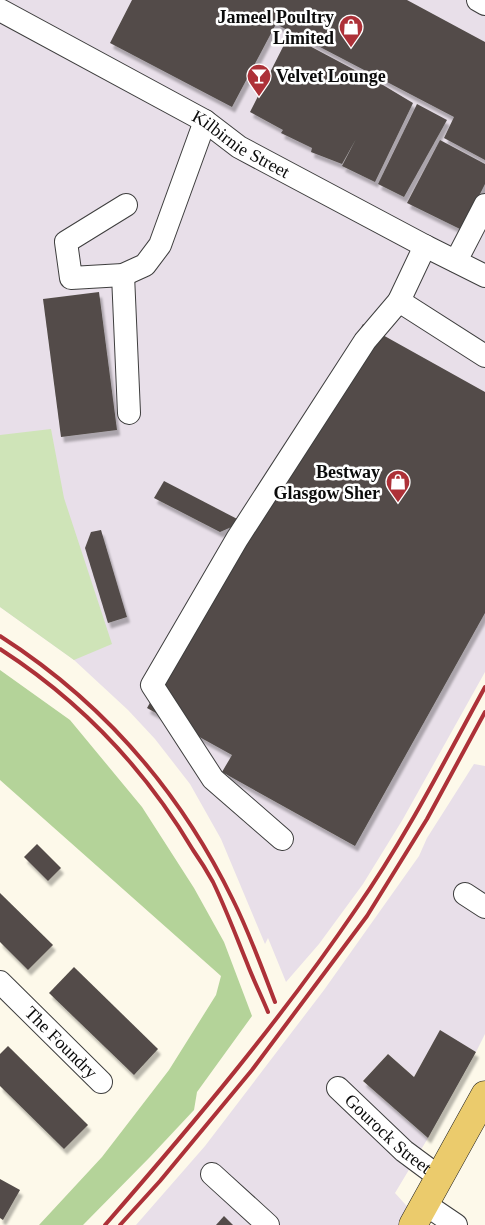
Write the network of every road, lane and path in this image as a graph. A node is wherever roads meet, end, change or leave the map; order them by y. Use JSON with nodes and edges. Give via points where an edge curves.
{"nodes":[{"id":1,"x":478,"y":0,"type":"edge"},
{"id":2,"x":485,"y":4,"type":"edge"},
{"id":3,"x":0,"y":10,"type":"edge"},
{"id":4,"x":205,"y":121,"type":"junction"},
{"id":5,"x":126,"y":205,"type":"dead end"},
{"id":6,"x":485,"y":205,"type":"edge"},
{"id":7,"x":425,"y":246,"type":"junction"},
{"id":8,"x":456,"y":261,"type":"junction"},
{"id":9,"x":123,"y":275,"type":"junction"},
{"id":10,"x":485,"y":276,"type":"edge"},
{"id":11,"x":399,"y":301,"type":"junction"},
{"id":12,"x":485,"y":356,"type":"edge"},
{"id":13,"x":129,"y":413,"type":"dead end"},
{"id":14,"x":282,"y":839,"type":"dead end"},
{"id":15,"x":465,"y":894,"type":"dead end"},
{"id":16,"x":485,"y":908,"type":"edge"},
{"id":17,"x":0,"y":982,"type":"edge"},
{"id":18,"x":101,"y":1082,"type":"dead end"},
{"id":19,"x":338,"y":1088,"type":"dead end"},
{"id":20,"x":485,"y":1094,"type":"edge"},
{"id":21,"x":212,"y":1174,"type":"dead end"},
{"id":22,"x":439,"y":1177,"type":"junction"},
{"id":23,"x":419,"y":1215,"type":"edge"},
{"id":24,"x":268,"y":1225,"type":"edge"},
{"id":25,"x":456,"y":1225,"type":"edge"}],
"edges":[{"from":1,"to":2,"type":"street"},
{"from":3,"to":4,"type":"street","name":"Kilbirnie Street"},
{"from":4,"to":7,"type":"street","name":"Kilbirnie Street","via":[[239,147]]},
{"from":4,"to":9,"type":"street","via":[[160,245],[145,265]]},
{"from":5,"to":9,"type":"street","via":[[66,242],[71,278]]},
{"from":6,"to":8,"type":"street"},
{"from":7,"to":8,"type":"street","name":"Kilbirnie Street"},
{"from":7,"to":11,"type":"street"},
{"from":8,"to":10,"type":"street","name":"Kilbirnie Street"},
{"from":9,"to":13,"type":"street"},
{"from":11,"to":12,"type":"street"},
{"from":11,"to":14,"type":"street","via":[[365,341],[237,539],[152,685],[213,779]]},
{"from":15,"to":16,"type":"street"},
{"from":17,"to":18,"type":"street","name":"The Foundry"},
{"from":19,"to":22,"type":"street","name":"Gourock Street","via":[[404,1152]]},
{"from":20,"to":22,"type":"main road"},
{"from":21,"to":24,"type":"street"},
{"from":22,"to":23,"type":"main road"},
{"from":23,"to":25,"type":"street"}]}
